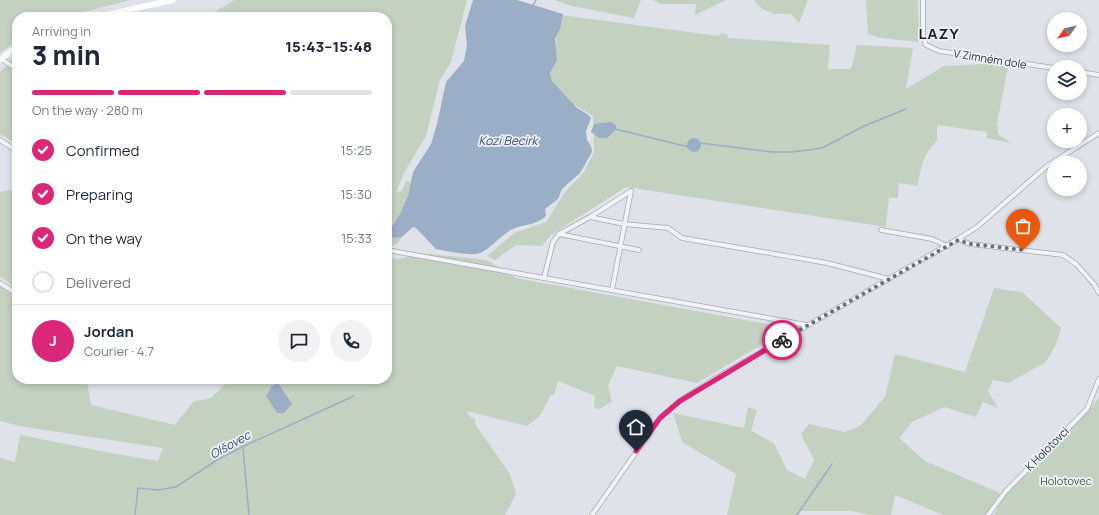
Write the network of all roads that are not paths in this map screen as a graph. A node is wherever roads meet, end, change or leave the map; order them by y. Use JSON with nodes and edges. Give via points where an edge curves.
{"nodes":[{"id":1,"x":173,"y":0,"type":"edge"},
{"id":2,"x":923,"y":0,"type":"edge"},
{"id":3,"x":119,"y":12,"type":"edge"},
{"id":4,"x":12,"y":50,"type":"edge"},
{"id":5,"x":1,"y":60,"type":"edge"},
{"id":6,"x":12,"y":66,"type":"edge"},
{"id":7,"x":1047,"y":67,"type":"edge"},
{"id":8,"x":1087,"y":73,"type":"edge"},
{"id":9,"x":1099,"y":75,"type":"edge"},
{"id":10,"x":1099,"y":133,"type":"edge"},
{"id":11,"x":0,"y":140,"type":"edge"},
{"id":12,"x":12,"y":148,"type":"edge"},
{"id":13,"x":590,"y":217,"type":"junction"},
{"id":14,"x":624,"y":224,"type":"junction"},
{"id":15,"x":881,"y":230,"type":"dead end"},
{"id":16,"x":559,"y":234,"type":"junction"},
{"id":17,"x":958,"y":240,"type":"junction"},
{"id":18,"x":620,"y":246,"type":"junction"},
{"id":19,"x":947,"y":246,"type":"junction"},
{"id":20,"x":639,"y":250,"type":"dead end"},
{"id":21,"x":392,"y":251,"type":"edge"},
{"id":22,"x":544,"y":278,"type":"junction"},
{"id":23,"x":889,"y":279,"type":"junction"},
{"id":24,"x":0,"y":283,"type":"edge"},
{"id":25,"x":612,"y":290,"type":"junction"},
{"id":26,"x":12,"y":291,"type":"edge"},
{"id":27,"x":1099,"y":293,"type":"edge"},
{"id":28,"x":807,"y":325,"type":"junction"},
{"id":29,"x":1099,"y":379,"type":"edge"},
{"id":30,"x":592,"y":515,"type":"edge"},
{"id":31,"x":988,"y":515,"type":"edge"}],
"edges":[{"from":1,"to":3,"type":"street"},
{"from":2,"to":7,"type":"street","name":"V Zimném dole","via":[[923,36],[926,45],[939,51]]},
{"from":4,"to":5,"type":"street"},
{"from":5,"to":6,"type":"street"},
{"from":8,"to":9,"type":"street"},
{"from":10,"to":17,"type":"street","via":[[1047,166],[977,227]]},
{"from":11,"to":12,"type":"street"},
{"from":13,"to":14,"type":"street"},
{"from":13,"to":14,"type":"street","via":[[632,191]]},
{"from":13,"to":16,"type":"street"},
{"from":14,"to":18,"type":"street"},
{"from":14,"to":23,"type":"street","via":[[668,228],[682,238],[827,263]]},
{"from":15,"to":19,"type":"street","via":[[932,239]]},
{"from":16,"to":18,"type":"street"},
{"from":16,"to":22,"type":"street","via":[[553,242]]},
{"from":17,"to":19,"type":"street"},
{"from":17,"to":27,"type":"street","via":[[970,244],[1063,255],[1076,264]]},
{"from":18,"to":20,"type":"street"},
{"from":18,"to":25,"type":"street"},
{"from":19,"to":23,"type":"street"},
{"from":21,"to":22,"type":"street"},
{"from":22,"to":25,"type":"street"},
{"from":23,"to":28,"type":"street"},
{"from":24,"to":26,"type":"street"},
{"from":25,"to":28,"type":"street"},
{"from":28,"to":30,"type":"street","via":[[680,401],[660,418]]},
{"from":29,"to":31,"type":"street","name":"K Holotovci","via":[[1087,410],[1006,490]]}]}
